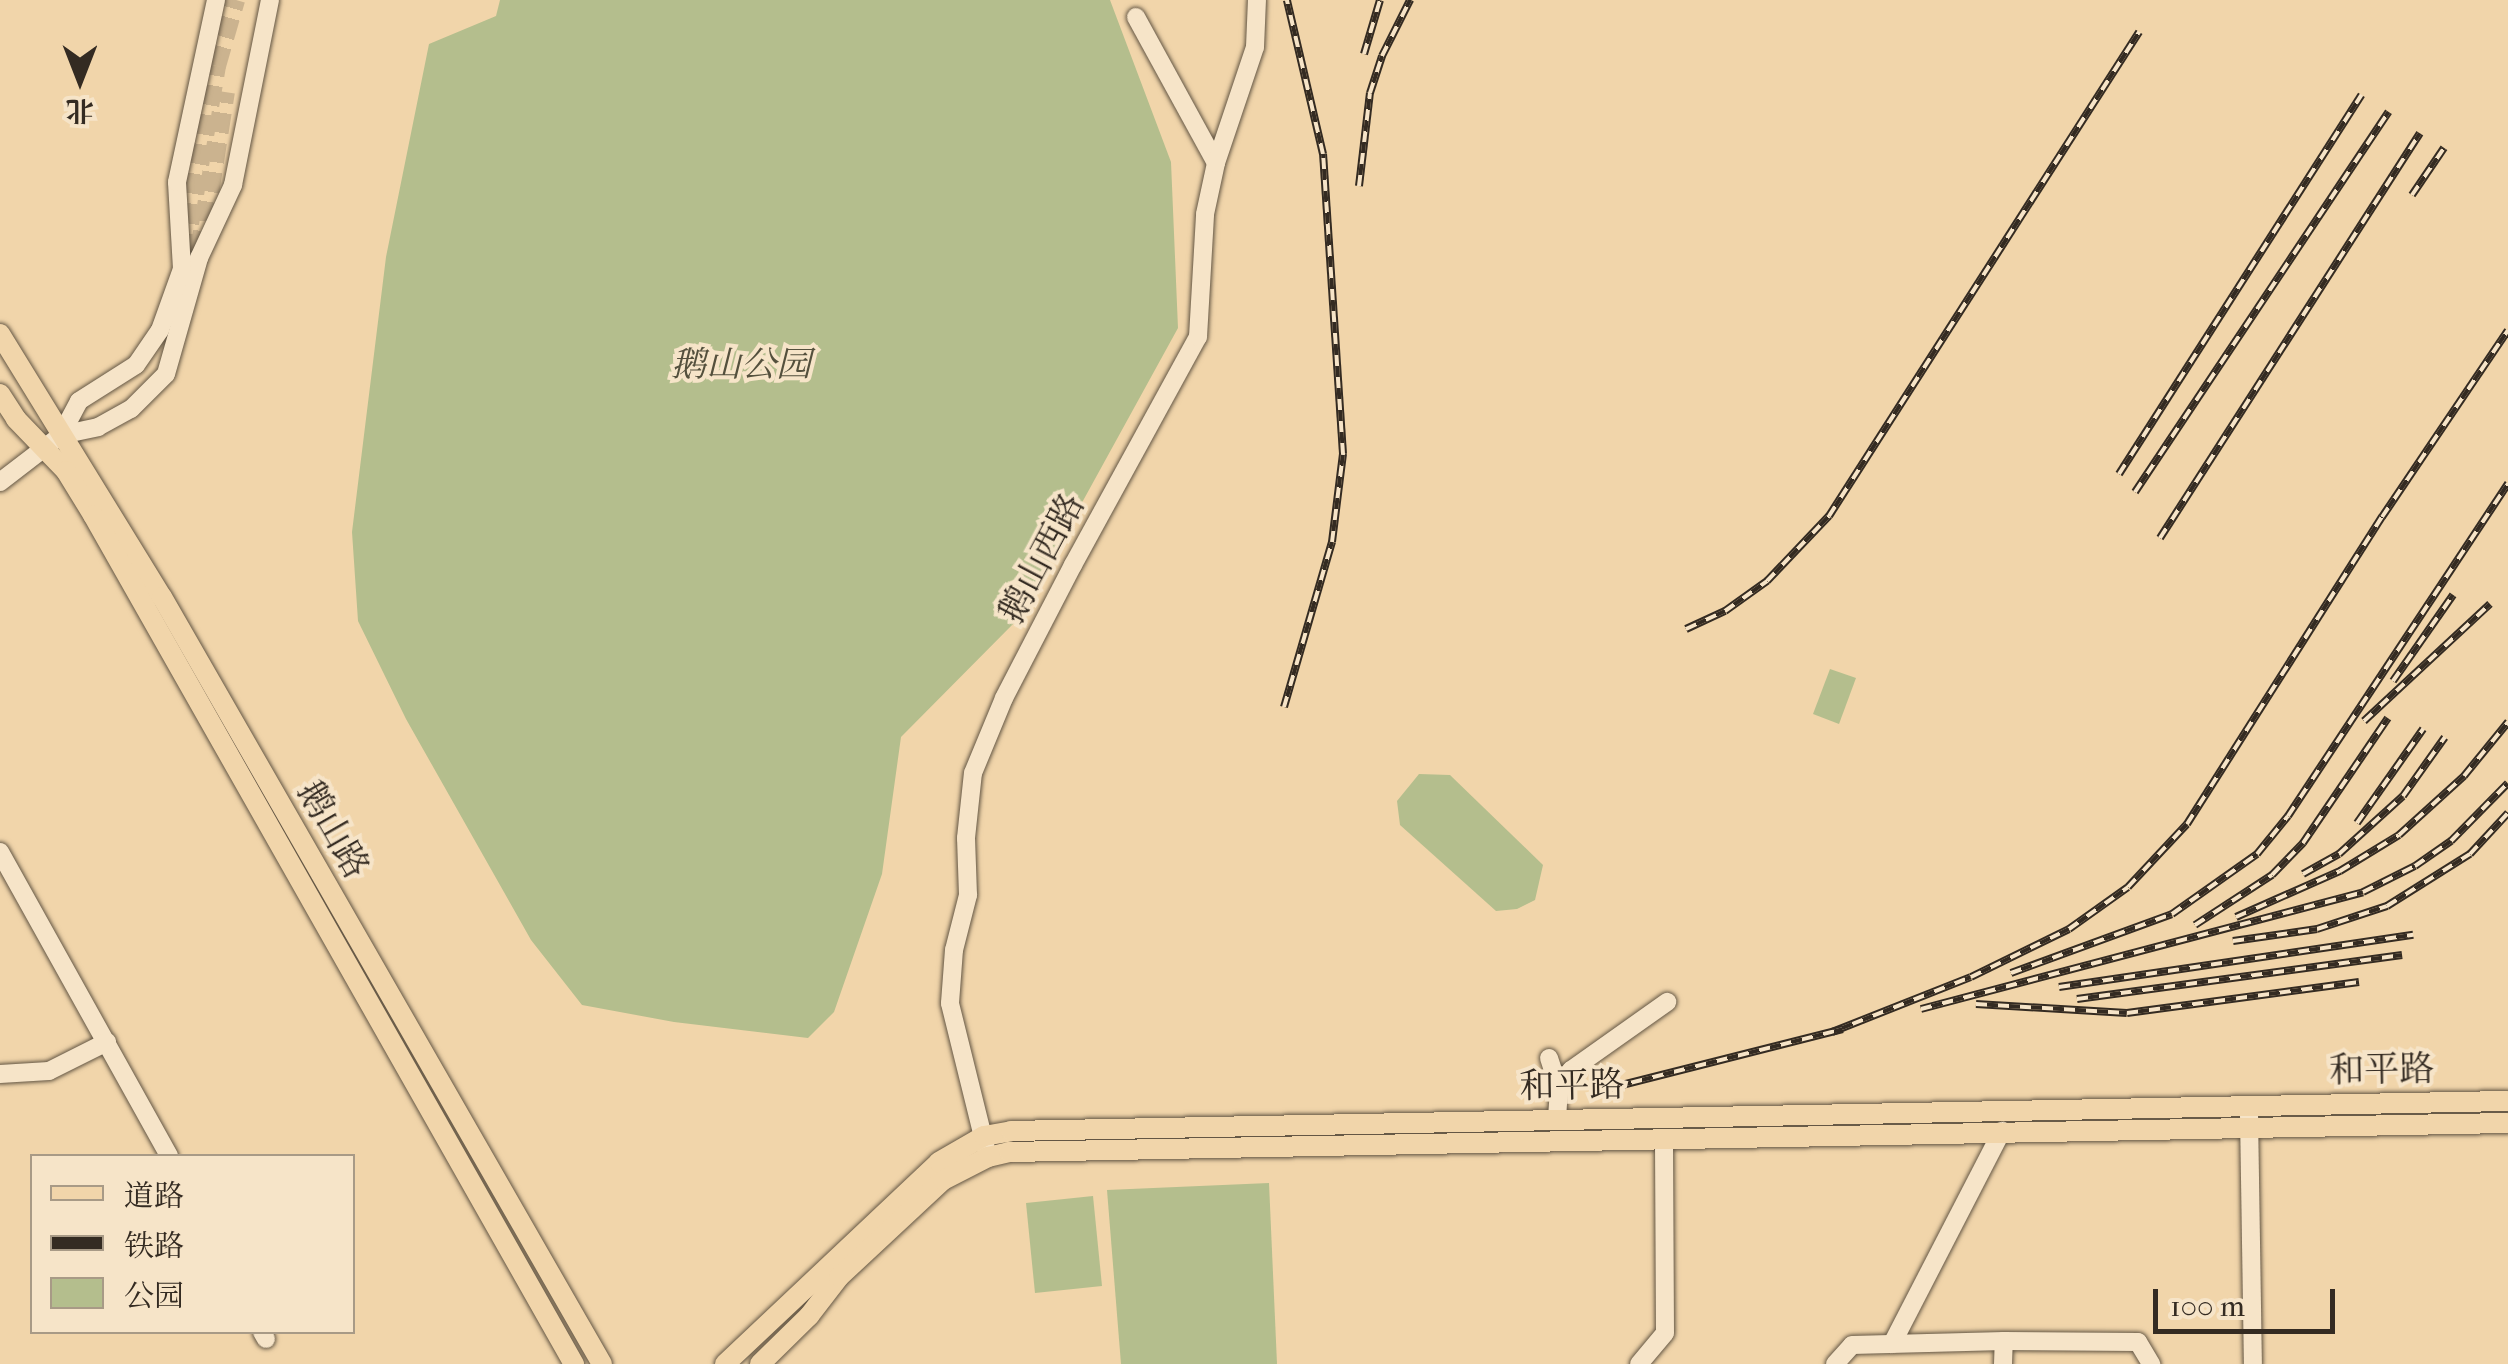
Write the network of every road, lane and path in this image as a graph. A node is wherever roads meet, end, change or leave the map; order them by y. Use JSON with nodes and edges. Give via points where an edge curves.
{"nodes":[{"id":1,"x":216,"y":0,"type":"edge"},
{"id":2,"x":270,"y":0,"type":"edge"},
{"id":3,"x":1257,"y":0,"type":"edge"},
{"id":4,"x":1136,"y":16,"type":"dead end"},
{"id":5,"x":1216,"y":163,"type":"junction"},
{"id":6,"x":0,"y":334,"type":"edge"},
{"id":7,"x":0,"y":394,"type":"edge"},
{"id":8,"x":53,"y":443,"type":"junction"},
{"id":9,"x":0,"y":482,"type":"edge"},
{"id":10,"x":0,"y":852,"type":"edge"},
{"id":11,"x":1667,"y":1002,"type":"dead end"},
{"id":12,"x":108,"y":1042,"type":"junction"},
{"id":13,"x":1549,"y":1058,"type":"dead end"},
{"id":14,"x":0,"y":1074,"type":"edge"},
{"id":15,"x":1559,"y":1088,"type":"junction"},
{"id":16,"x":2508,"y":1100,"type":"edge"},
{"id":17,"x":2249,"y":1116,"type":"junction"},
{"id":18,"x":1557,"y":1118,"type":"junction"},
{"id":19,"x":2508,"y":1122,"type":"edge"},
{"id":20,"x":2002,"y":1131,"type":"junction"},
{"id":21,"x":1664,"y":1140,"type":"junction"},
{"id":22,"x":986,"y":1146,"type":"junction"},
{"id":23,"x":167,"y":1154,"type":"edge"},
{"id":24,"x":2004,"y":1341,"type":"junction"},
{"id":25,"x":1892,"y":1344,"type":"junction"},
{"id":26,"x":574,"y":1364,"type":"edge"},
{"id":27,"x":602,"y":1364,"type":"edge"},
{"id":28,"x":725,"y":1364,"type":"edge"},
{"id":29,"x":760,"y":1364,"type":"edge"},
{"id":30,"x":1639,"y":1364,"type":"edge"},
{"id":31,"x":1835,"y":1364,"type":"edge"},
{"id":32,"x":2004,"y":1364,"type":"edge"},
{"id":33,"x":2152,"y":1364,"type":"edge"},
{"id":34,"x":2253,"y":1364,"type":"edge"}],
"edges":[{"from":1,"to":8,"type":"street","via":[[177,182],[182,269],[160,330],[136,365],[79,401]]},
{"from":2,"to":8,"type":"street","via":[[233,185],[199,258],[166,374],[131,408]]},
{"from":3,"to":5,"type":"street","name":"鹅山西路","via":[[1255,47]]},
{"from":4,"to":5,"type":"street"},
{"from":5,"to":22,"type":"street","name":"鹅山西路","via":[[1205,214],[1198,337],[1004,698],[972,773],[968,896],[950,1003]]},
{"from":6,"to":8,"type":"main road","name":"鹅山路"},
{"from":7,"to":8,"type":"main road","name":"鹅山路","via":[[16,419]]},
{"from":8,"to":9,"type":"street"},
{"from":8,"to":26,"type":"main road","name":"鹅山路"},
{"from":8,"to":27,"type":"main road","name":"鹅山路","via":[[162,597]]},
{"from":10,"to":12,"type":"street"},
{"from":11,"to":15,"type":"street","via":[[1571,1070]]},
{"from":12,"to":14,"type":"street","via":[[49,1071]]},
{"from":12,"to":23,"type":"street"},
{"from":13,"to":15,"type":"street"},
{"from":15,"to":18,"type":"street"},
{"from":16,"to":17,"type":"main road","name":"和平路"},
{"from":17,"to":18,"type":"main road","name":"和平路"},
{"from":17,"to":19,"type":"main road","name":"和平路"},
{"from":17,"to":20,"type":"main road","name":"和平路"},
{"from":17,"to":34,"type":"street"},
{"from":18,"to":22,"type":"main road","name":"和平路","via":[[1113,1127]]},
{"from":20,"to":21,"type":"main road","name":"和平路"},
{"from":20,"to":25,"type":"street"},
{"from":21,"to":22,"type":"main road","name":"和平路","via":[[1026,1151]]},
{"from":21,"to":30,"type":"street","via":[[1665,1333]]},
{"from":22,"to":28,"type":"main road","name":"和平路","via":[[938,1162]]},
{"from":22,"to":29,"type":"main road","name":"和平路","via":[[839,1277]]},
{"from":24,"to":25,"type":"street"},
{"from":24,"to":32,"type":"street"},
{"from":24,"to":33,"type":"street","via":[[2138,1342]]},
{"from":25,"to":31,"type":"street","via":[[1852,1345]]}]}
